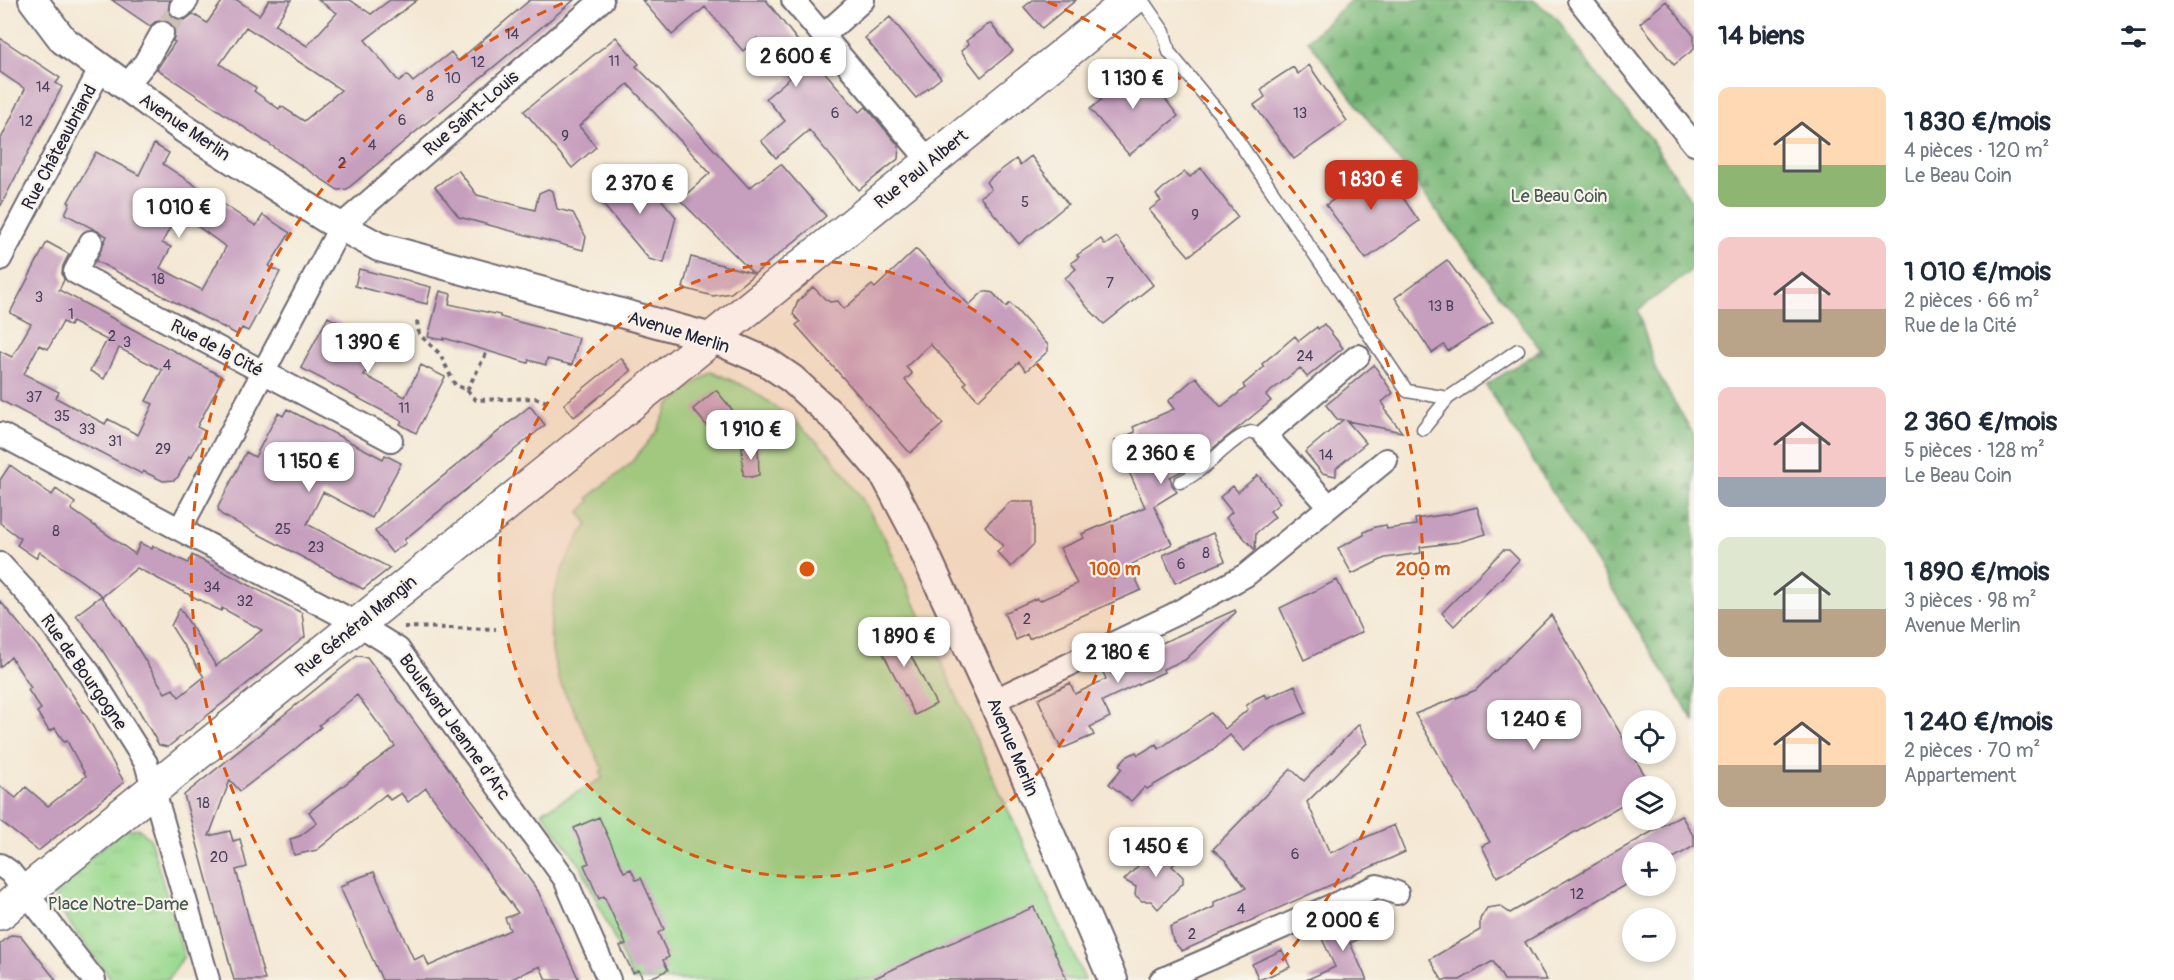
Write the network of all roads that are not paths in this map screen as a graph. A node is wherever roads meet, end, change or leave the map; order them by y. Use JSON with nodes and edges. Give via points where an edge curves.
{"nodes":[{"id":1,"x":33,"y":0,"type":"edge"},
{"id":2,"x":602,"y":0,"type":"edge"},
{"id":3,"x":793,"y":0,"type":"edge"},
{"id":4,"x":863,"y":0,"type":"edge"},
{"id":5,"x":1131,"y":0,"type":"edge"},
{"id":6,"x":1142,"y":0,"type":"edge"},
{"id":7,"x":1579,"y":0,"type":"edge"},
{"id":8,"x":162,"y":33,"type":"tunnel mouth"},
{"id":9,"x":824,"y":34,"type":"junction"},
{"id":10,"x":101,"y":68,"type":"junction"},
{"id":11,"x":126,"y":86,"type":"junction"},
{"id":12,"x":1694,"y":144,"type":"edge"},
{"id":13,"x":930,"y":162,"type":"junction"},
{"id":14,"x":341,"y":226,"type":"junction"},
{"id":15,"x":91,"y":242,"type":"dead end"},
{"id":16,"x":0,"y":259,"type":"edge"},
{"id":17,"x":712,"y":338,"type":"junction"},
{"id":18,"x":1518,"y":350,"type":"dead end"},
{"id":19,"x":1358,"y":356,"type":"dead end"},
{"id":20,"x":263,"y":372,"type":"junction"},
{"id":21,"x":1448,"y":398,"type":"junction"},
{"id":22,"x":1423,"y":429,"type":"dead end"},
{"id":23,"x":0,"y":434,"type":"edge"},
{"id":24,"x":1265,"y":435,"type":"junction"},
{"id":25,"x":391,"y":440,"type":"dead end"},
{"id":26,"x":1386,"y":460,"type":"dead end"},
{"id":27,"x":1180,"y":482,"type":"dead end"},
{"id":28,"x":1329,"y":506,"type":"junction"},
{"id":29,"x":180,"y":529,"type":"junction"},
{"id":30,"x":0,"y":564,"type":"edge"},
{"id":31,"x":358,"y":624,"type":"junction"},
{"id":32,"x":993,"y":701,"type":"junction"},
{"id":33,"x":153,"y":789,"type":"junction"},
{"id":34,"x":12,"y":876,"type":"edge"},
{"id":35,"x":1397,"y":893,"type":"dead end"},
{"id":36,"x":0,"y":913,"type":"edge"},
{"id":37,"x":200,"y":975,"type":"edge"},
{"id":38,"x":94,"y":980,"type":"edge"},
{"id":39,"x":609,"y":980,"type":"edge"},
{"id":40,"x":1113,"y":980,"type":"edge"},
{"id":41,"x":1161,"y":980,"type":"edge"}],
"edges":[{"from":1,"to":10,"type":"street","name":"Avenue Merlin","via":[[63,40]]},
{"from":2,"to":14,"type":"street","name":"Rue Saint-Louis"},
{"from":3,"to":9,"type":"street"},
{"from":4,"to":9,"type":"street"},
{"from":5,"to":13,"type":"main road","name":"Rue Paul Albert"},
{"from":6,"to":21,"type":"lane","via":[[1164,32],[1169,52],[1220,114],[1407,391]]},
{"from":7,"to":12,"type":"street"},
{"from":8,"to":11,"type":"street"},
{"from":9,"to":13,"type":"street"},
{"from":10,"to":11,"type":"street","name":"Avenue Merlin"},
{"from":10,"to":16,"type":"street","name":"Rue Châteaubriand"},
{"from":11,"to":14,"type":"street","name":"Avenue Merlin","via":[[186,130]]},
{"from":13,"to":17,"type":"main road","name":"Rue Paul Albert"},
{"from":14,"to":17,"type":"street","name":"Avenue Merlin","via":[[379,247]]},
{"from":14,"to":20,"type":"street"},
{"from":15,"to":20,"type":"street","name":"Rue de la Cité","via":[[75,272]]},
{"from":17,"to":31,"type":"main road","name":"Rue Général Mangin"},
{"from":17,"to":32,"type":"street","name":"Avenue Merlin","via":[[767,362],[792,379],[839,422],[886,477]]},
{"from":18,"to":21,"type":"lane"},
{"from":19,"to":24,"type":"street"},
{"from":20,"to":25,"type":"street","name":"Rue de la Cité"},
{"from":20,"to":29,"type":"street"},
{"from":21,"to":22,"type":"lane"},
{"from":23,"to":29,"type":"street","name":"Boulevard Jeanne d'Arc"},
{"from":24,"to":27,"type":"lane","via":[[1251,432]]},
{"from":24,"to":28,"type":"street"},
{"from":26,"to":28,"type":"street"},
{"from":28,"to":32,"type":"street","via":[[1246,575],[1173,615]]},
{"from":29,"to":31,"type":"street","name":"Boulevard Jeanne d'Arc"},
{"from":30,"to":33,"type":"street","name":"Rue de Bourgogne","via":[[90,674],[146,763]]},
{"from":31,"to":33,"type":"main road","name":"Rue Général Mangin"},
{"from":31,"to":39,"type":"street","name":"Boulevard Jeanne d'Arc","via":[[398,649],[565,879]]},
{"from":32,"to":40,"type":"street","name":"Avenue Merlin"},
{"from":33,"to":34,"type":"main road","name":"Rue Général Mangin"},
{"from":33,"to":37,"type":"street"},
{"from":34,"to":36,"type":"main road","name":"Rue Général Mangin"},
{"from":34,"to":38,"type":"street"},
{"from":35,"to":41,"type":"street","via":[[1377,886]]}]}
